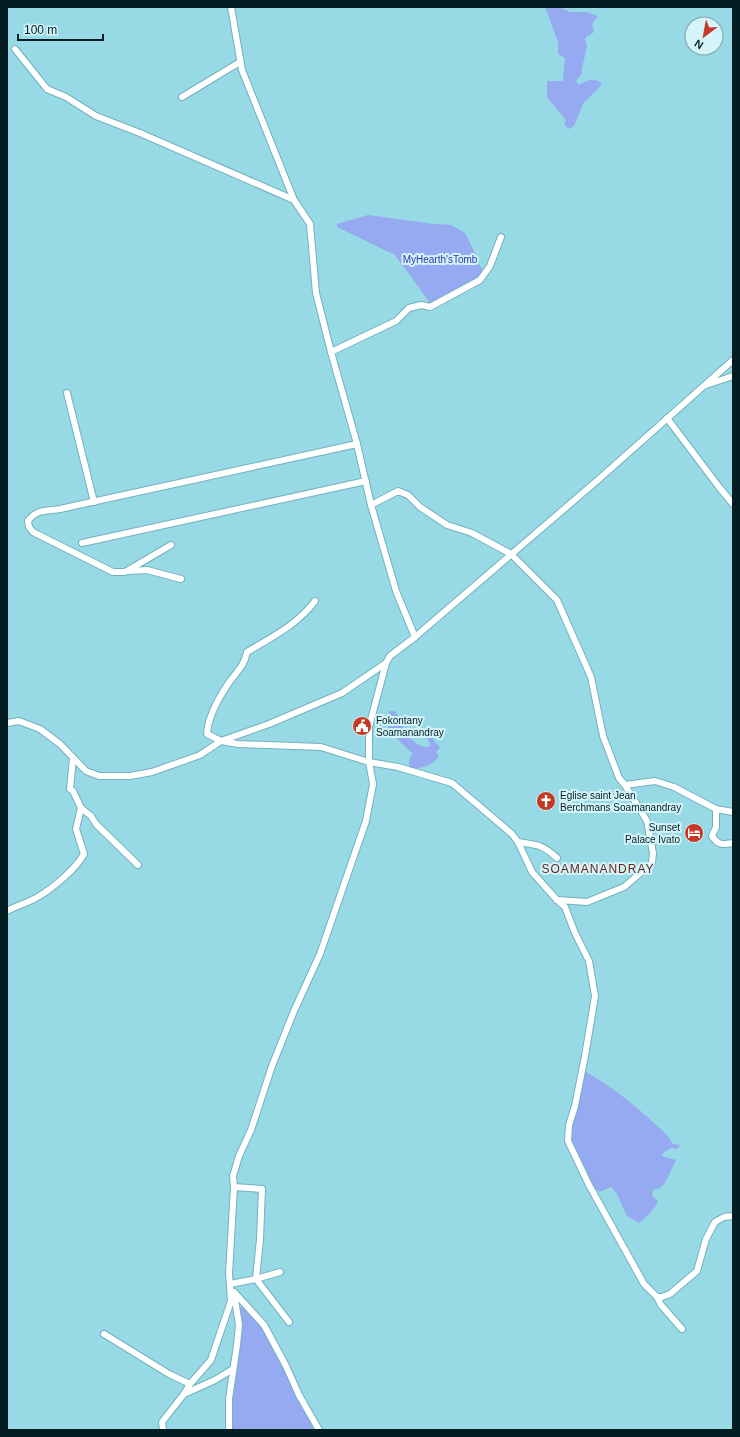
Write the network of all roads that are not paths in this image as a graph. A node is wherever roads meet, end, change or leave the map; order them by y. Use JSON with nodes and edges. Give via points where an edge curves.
{"nodes":[{"id":1,"x":231,"y":7,"type":"edge"},
{"id":2,"x":15,"y":49,"type":"dead end"},
{"id":3,"x":240,"y":62,"type":"junction"},
{"id":4,"x":182,"y":97,"type":"dead end"},
{"id":5,"x":294,"y":200,"type":"junction"},
{"id":6,"x":501,"y":237,"type":"dead end"},
{"id":7,"x":331,"y":352,"type":"junction"},
{"id":8,"x":733,"y":360,"type":"edge"},
{"id":9,"x":733,"y":376,"type":"edge"},
{"id":10,"x":704,"y":386,"type":"junction"},
{"id":11,"x":67,"y":393,"type":"dead end"},
{"id":12,"x":667,"y":418,"type":"junction"},
{"id":13,"x":357,"y":444,"type":"junction"},
{"id":14,"x":366,"y":481,"type":"junction"},
{"id":15,"x":94,"y":502,"type":"junction"},
{"id":16,"x":733,"y":504,"type":"edge"},
{"id":17,"x":371,"y":505,"type":"junction"},
{"id":18,"x":82,"y":543,"type":"dead end"},
{"id":19,"x":171,"y":545,"type":"dead end"},
{"id":20,"x":511,"y":554,"type":"junction"},
{"id":21,"x":125,"y":572,"type":"junction"},
{"id":22,"x":181,"y":579,"type":"dead end"},
{"id":23,"x":315,"y":601,"type":"dead end"},
{"id":24,"x":415,"y":637,"type":"junction"},
{"id":25,"x":386,"y":663,"type":"junction"},
{"id":26,"x":7,"y":723,"type":"edge"},
{"id":27,"x":221,"y":741,"type":"junction"},
{"id":28,"x":73,"y":758,"type":"junction"},
{"id":29,"x":369,"y":762,"type":"junction"},
{"id":30,"x":625,"y":785,"type":"junction"},
{"id":31,"x":81,"y":808,"type":"junction"},
{"id":32,"x":716,"y":809,"type":"junction"},
{"id":33,"x":733,"y":812,"type":"edge"},
{"id":34,"x":518,"y":842,"type":"junction"},
{"id":35,"x":733,"y":844,"type":"edge"},
{"id":36,"x":557,"y":858,"type":"dead end"},
{"id":37,"x":138,"y":865,"type":"dead end"},
{"id":38,"x":557,"y":900,"type":"junction"},
{"id":39,"x":7,"y":911,"type":"edge"},
{"id":40,"x":234,"y":1187,"type":"junction"},
{"id":41,"x":733,"y":1216,"type":"edge"},
{"id":42,"x":280,"y":1272,"type":"dead end"},
{"id":43,"x":256,"y":1279,"type":"junction"},
{"id":44,"x":230,"y":1284,"type":"junction"},
{"id":45,"x":234,"y":1292,"type":"junction"},
{"id":46,"x":657,"y":1297,"type":"junction"},
{"id":47,"x":290,"y":1322,"type":"dead end"},
{"id":48,"x":682,"y":1329,"type":"dead end"},
{"id":49,"x":104,"y":1334,"type":"dead end"},
{"id":50,"x":233,"y":1369,"type":"junction"},
{"id":51,"x":190,"y":1384,"type":"junction"},
{"id":52,"x":184,"y":1394,"type":"junction"},
{"id":53,"x":163,"y":1430,"type":"edge"},
{"id":54,"x":228,"y":1430,"type":"edge"},
{"id":55,"x":319,"y":1430,"type":"edge"}],
"edges":[{"from":1,"to":3,"type":"street"},
{"from":2,"to":5,"type":"street","via":[[47,89],[66,97],[96,116]]},
{"from":3,"to":4,"type":"street"},
{"from":3,"to":5,"type":"street"},
{"from":5,"to":7,"type":"street","via":[[310,224],[316,293]]},
{"from":6,"to":7,"type":"street","via":[[490,266],[480,280],[430,307],[421,305],[409,308],[396,321]]},
{"from":7,"to":13,"type":"street"},
{"from":8,"to":10,"type":"street"},
{"from":9,"to":10,"type":"street"},
{"from":10,"to":12,"type":"street"},
{"from":11,"to":15,"type":"street"},
{"from":12,"to":16,"type":"street"},
{"from":12,"to":20,"type":"street"},
{"from":13,"to":14,"type":"street"},
{"from":13,"to":15,"type":"street"},
{"from":14,"to":17,"type":"street"},
{"from":14,"to":18,"type":"street"},
{"from":15,"to":21,"type":"street","via":[[33,514],[28,520],[29,527],[33,532],[113,572]]},
{"from":17,"to":20,"type":"street","via":[[398,491],[408,495],[420,507],[447,525],[472,533]]},
{"from":17,"to":24,"type":"street","via":[[396,591]]},
{"from":19,"to":21,"type":"street"},
{"from":20,"to":24,"type":"street"},
{"from":20,"to":30,"type":"street","via":[[557,600],[591,677],[603,736]]},
{"from":21,"to":22,"type":"street","via":[[147,570]]},
{"from":23,"to":27,"type":"street","via":[[293,624],[247,652],[245,661],[228,685],[208,723],[207,734]]},
{"from":24,"to":25,"type":"street","via":[[390,656]]},
{"from":25,"to":27,"type":"street","via":[[342,693]]},
{"from":25,"to":29,"type":"street","via":[[369,727]]},
{"from":26,"to":28,"type":"street","via":[[19,721],[40,729]]},
{"from":27,"to":28,"type":"street","via":[[200,755],[152,772],[130,776],[99,776],[86,771]]},
{"from":27,"to":29,"type":"street","via":[[321,747]]},
{"from":28,"to":31,"type":"street","via":[[70,789]]},
{"from":29,"to":34,"type":"street","via":[[398,767],[452,783]]},
{"from":29,"to":40,"type":"street","via":[[374,784],[366,821],[320,954],[294,1011],[239,1156],[233,1176]]},
{"from":30,"to":32,"type":"street","via":[[655,781],[674,786]]},
{"from":30,"to":38,"type":"street","via":[[647,821],[653,853],[652,862],[624,886],[587,902]]},
{"from":31,"to":37,"type":"street"},
{"from":31,"to":39,"type":"street","via":[[76,829],[84,854],[81,860],[36,898]]},
{"from":32,"to":33,"type":"street"},
{"from":32,"to":35,"type":"street","via":[[716,827],[712,836],[716,842],[724,845]]},
{"from":34,"to":36,"type":"street","via":[[547,848]]},
{"from":34,"to":38,"type":"street","via":[[532,872]]},
{"from":38,"to":46,"type":"street","via":[[565,907],[588,961],[595,996],[568,1141],[589,1185],[644,1284]]},
{"from":40,"to":43,"type":"street","via":[[262,1189]]},
{"from":40,"to":44,"type":"street"},
{"from":41,"to":46,"type":"street","via":[[715,1222],[706,1239],[697,1271],[670,1294]]},
{"from":42,"to":43,"type":"street"},
{"from":43,"to":44,"type":"street"},
{"from":43,"to":47,"type":"street"},
{"from":44,"to":45,"type":"street"},
{"from":44,"to":51,"type":"street","via":[[231,1301],[211,1360]]},
{"from":45,"to":50,"type":"street","via":[[239,1325]]},
{"from":45,"to":55,"type":"street","via":[[264,1325]]},
{"from":46,"to":48,"type":"street"},
{"from":49,"to":51,"type":"street"},
{"from":50,"to":52,"type":"street"},
{"from":50,"to":54,"type":"street"},
{"from":51,"to":52,"type":"street"},
{"from":52,"to":53,"type":"street","via":[[162,1422]]}]}
